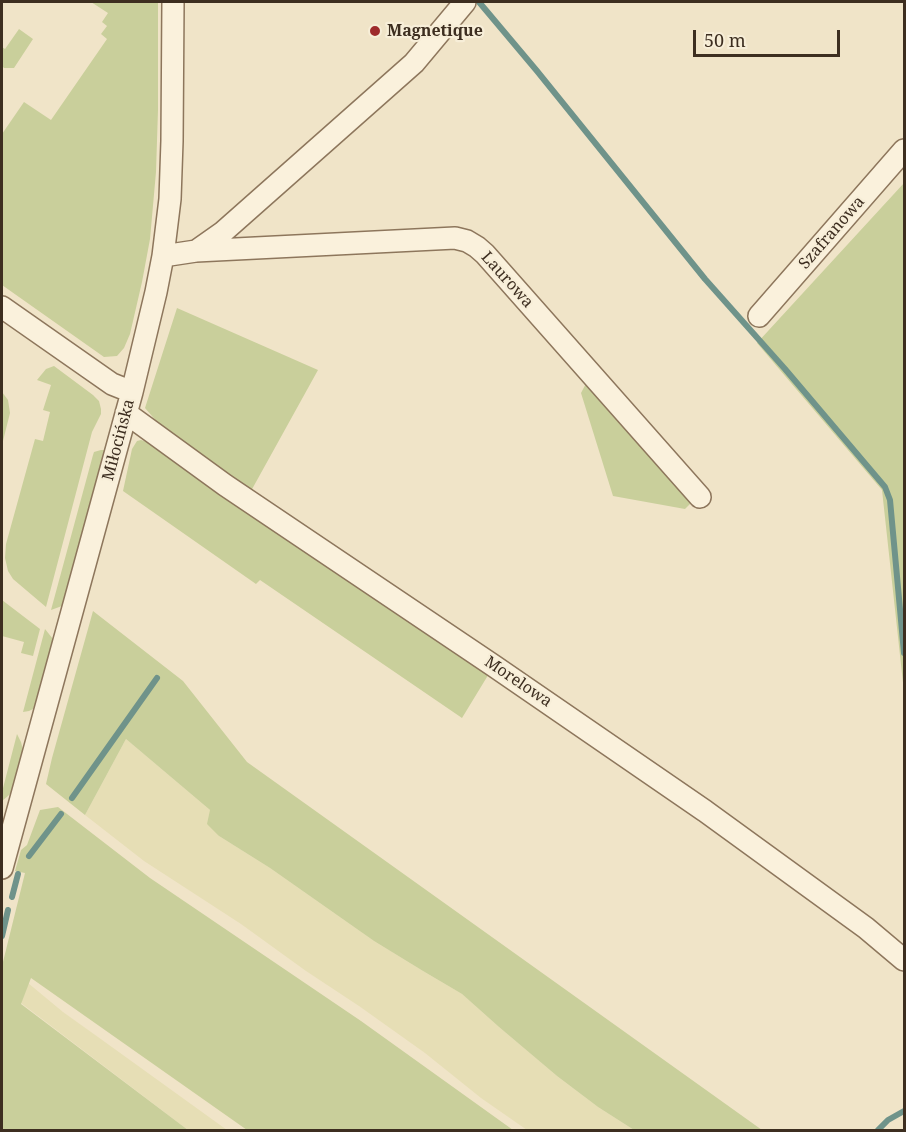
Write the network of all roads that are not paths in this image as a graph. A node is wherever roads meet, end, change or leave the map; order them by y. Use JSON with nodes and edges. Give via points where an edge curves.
{"nodes":[{"id":1,"x":173,"y":2,"type":"edge"},
{"id":2,"x":465,"y":2,"type":"edge"},
{"id":3,"x":904,"y":150,"type":"edge"},
{"id":4,"x":196,"y":251,"type":"junction"},
{"id":5,"x":163,"y":256,"type":"junction"},
{"id":6,"x":2,"y":307,"type":"edge"},
{"id":7,"x":759,"y":316,"type":"dead end"},
{"id":8,"x":132,"y":392,"type":"junction"},
{"id":9,"x":126,"y":413,"type":"junction"},
{"id":10,"x":700,"y":497,"type":"dead end"},
{"id":11,"x":2,"y":868,"type":"edge"},
{"id":12,"x":904,"y":960,"type":"edge"}],
"edges":[{"from":1,"to":5,"type":"street","name":"Miłocińska","via":[[170,199]]},
{"from":2,"to":4,"type":"street","name":"Laurowa","via":[[414,63],[223,232]]},
{"from":3,"to":7,"type":"street","name":"Szafranowa"},
{"from":4,"to":5,"type":"street","name":"Laurowa"},
{"from":4,"to":10,"type":"street","name":"Laurowa","via":[[455,238],[467,241],[485,254]]},
{"from":5,"to":8,"type":"street","name":"Miłocińska"},
{"from":6,"to":8,"type":"street","via":[[112,384]]},
{"from":8,"to":9,"type":"street","name":"Miłocińska"},
{"from":9,"to":11,"type":"street","name":"Miłocińska"},
{"from":9,"to":12,"type":"street","name":"Morelowa","via":[[225,485],[705,811]]}]}
